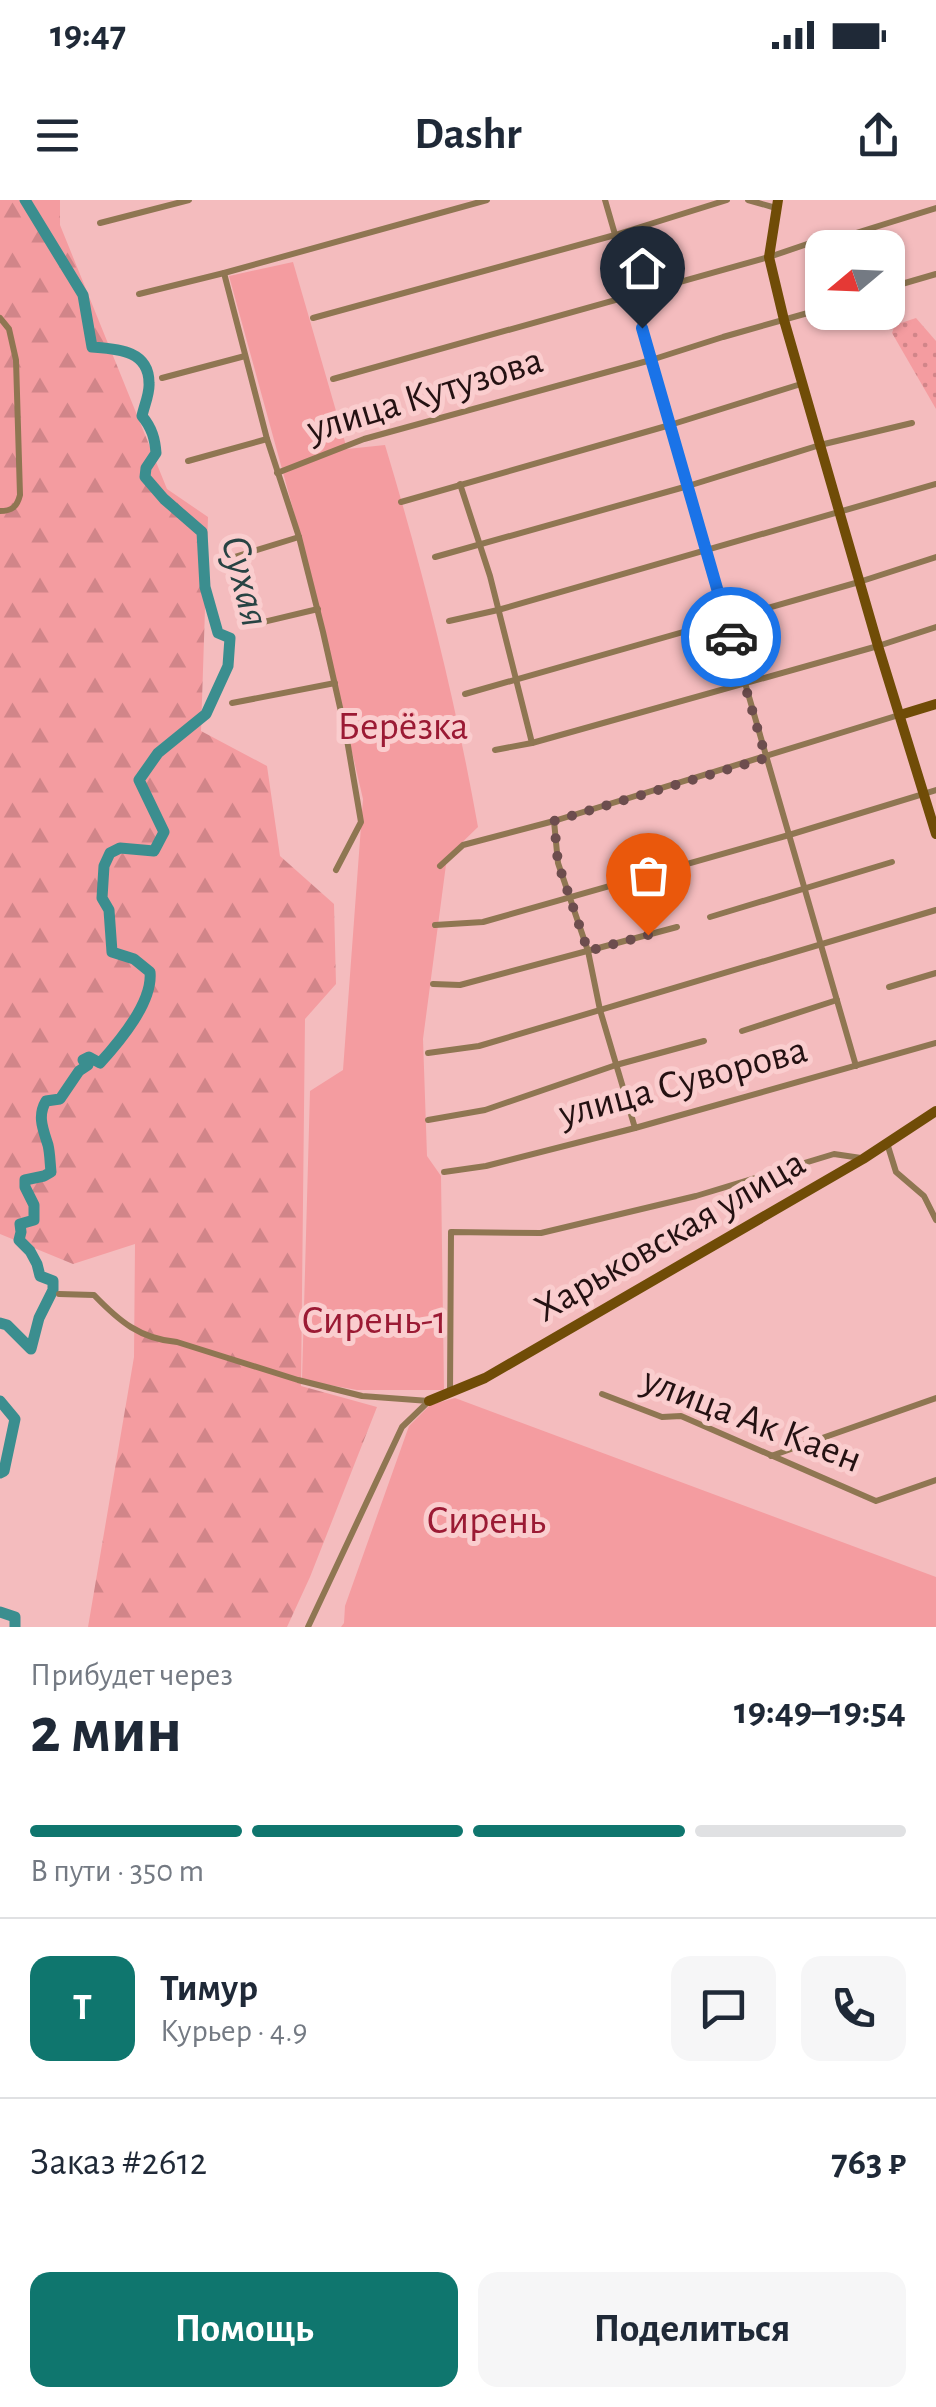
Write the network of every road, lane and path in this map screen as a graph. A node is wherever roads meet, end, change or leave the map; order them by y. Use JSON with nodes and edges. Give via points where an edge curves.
{"nodes":[{"id":1,"x":189,"y":200,"type":"edge"},
{"id":2,"x":487,"y":200,"type":"edge"},
{"id":3,"x":604,"y":200,"type":"edge"},
{"id":4,"x":727,"y":200,"type":"edge"},
{"id":5,"x":748,"y":200,"type":"edge"},
{"id":6,"x":777,"y":204,"type":"edge"},
{"id":7,"x":936,"y":208,"type":"edge"},
{"id":8,"x":100,"y":223,"type":"dead end"},
{"id":9,"x":866,"y":230,"type":"edge"},
{"id":10,"x":615,"y":235,"type":"junction"},
{"id":11,"x":805,"y":245,"type":"edge"},
{"id":12,"x":768,"y":257,"type":"junction"},
{"id":13,"x":224,"y":272,"type":"junction"},
{"id":14,"x":936,"y":274,"type":"edge"},
{"id":15,"x":905,"y":283,"type":"edge"},
{"id":16,"x":139,"y":294,"type":"dead end"},
{"id":17,"x":632,"y":295,"type":"junction"},
{"id":18,"x":805,"y":314,"type":"edge"},
{"id":19,"x":0,"y":318,"type":"edge"},
{"id":20,"x":313,"y":318,"type":"dead end"},
{"id":21,"x":784,"y":320,"type":"junction"},
{"id":22,"x":245,"y":356,"type":"junction"},
{"id":23,"x":651,"y":360,"type":"junction"},
{"id":24,"x":162,"y":378,"type":"dead end"},
{"id":25,"x":333,"y":379,"type":"dead end"},
{"id":26,"x":802,"y":384,"type":"junction"},
{"id":27,"x":912,"y":423,"type":"dead end"},
{"id":28,"x":670,"y":425,"type":"junction"},
{"id":29,"x":267,"y":439,"type":"junction"},
{"id":30,"x":820,"y":445,"type":"junction"},
{"id":31,"x":188,"y":461,"type":"dead end"},
{"id":32,"x":277,"y":473,"type":"junction"},
{"id":33,"x":460,"y":484,"type":"junction"},
{"id":34,"x":936,"y":484,"type":"edge"},
{"id":35,"x":688,"y":486,"type":"junction"},
{"id":36,"x":401,"y":502,"type":"dead end"},
{"id":37,"x":0,"y":511,"type":"edge"},
{"id":38,"x":838,"y":511,"type":"junction"},
{"id":39,"x":299,"y":537,"type":"junction"},
{"id":40,"x":480,"y":543,"type":"junction"},
{"id":41,"x":706,"y":549,"type":"junction"},
{"id":42,"x":435,"y":557,"type":"dead end"},
{"id":43,"x":936,"y":557,"type":"edge"},
{"id":44,"x":228,"y":559,"type":"dead end"},
{"id":45,"x":859,"y":582,"type":"junction"},
{"id":46,"x":318,"y":610,"type":"junction"},
{"id":47,"x":498,"y":610,"type":"junction"},
{"id":48,"x":726,"y":620,"type":"junction"},
{"id":49,"x":449,"y":621,"type":"dead end"},
{"id":50,"x":252,"y":625,"type":"dead end"},
{"id":51,"x":936,"y":627,"type":"edge"},
{"id":52,"x":878,"y":646,"type":"junction"},
{"id":53,"x":516,"y":679,"type":"junction"},
{"id":54,"x":744,"y":682,"type":"junction"},
{"id":55,"x":335,"y":683,"type":"junction"},
{"id":56,"x":466,"y":694,"type":"dead end"},
{"id":57,"x":232,"y":703,"type":"dead end"},
{"id":58,"x":936,"y":704,"type":"edge"},
{"id":59,"x":900,"y":714,"type":"junction"},
{"id":60,"x":532,"y":743,"type":"junction"},
{"id":61,"x":495,"y":750,"type":"dead end"},
{"id":62,"x":766,"y":758,"type":"junction"},
{"id":63,"x":930,"y":792,"type":"edge"},
{"id":64,"x":554,"y":821,"type":"junction"},
{"id":65,"x":936,"y":834,"type":"edge"},
{"id":66,"x":789,"y":835,"type":"junction"},
{"id":67,"x":892,"y":862,"type":"dead end"},
{"id":68,"x":440,"y":866,"type":"dead end"},
{"id":69,"x":336,"y":870,"type":"dead end"},
{"id":70,"x":804,"y":888,"type":"junction"},
{"id":71,"x":571,"y":897,"type":"junction"},
{"id":72,"x":936,"y":910,"type":"edge"},
{"id":73,"x":710,"y":916,"type":"dead end"},
{"id":74,"x":435,"y":926,"type":"dead end"},
{"id":75,"x":677,"y":927,"type":"dead end"},
{"id":76,"x":820,"y":943,"type":"junction"},
{"id":77,"x":588,"y":951,"type":"junction"},
{"id":78,"x":936,"y":973,"type":"edge"},
{"id":79,"x":433,"y":984,"type":"dead end"},
{"id":80,"x":889,"y":987,"type":"dead end"},
{"id":81,"x":837,"y":1000,"type":"junction"},
{"id":82,"x":600,"y":1010,"type":"junction"},
{"id":83,"x":742,"y":1032,"type":"dead end"},
{"id":84,"x":704,"y":1041,"type":"dead end"},
{"id":85,"x":936,"y":1042,"type":"edge"},
{"id":86,"x":428,"y":1053,"type":"dead end"},
{"id":87,"x":616,"y":1065,"type":"junction"},
{"id":88,"x":856,"y":1066,"type":"junction"},
{"id":89,"x":936,"y":1112,"type":"edge"},
{"id":90,"x":428,"y":1120,"type":"dead end"},
{"id":91,"x":635,"y":1128,"type":"junction"},
{"id":92,"x":887,"y":1142,"type":"junction"},
{"id":93,"x":863,"y":1159,"type":"junction"},
{"id":94,"x":444,"y":1172,"type":"dead end"},
{"id":95,"x":936,"y":1220,"type":"edge"},
{"id":96,"x":58,"y":1294,"type":"dead end"},
{"id":97,"x":450,"y":1394,"type":"junction"},
{"id":98,"x":602,"y":1394,"type":"dead end"},
{"id":99,"x":936,"y":1398,"type":"edge"},
{"id":100,"x":429,"y":1400,"type":"junction"},
{"id":101,"x":770,"y":1456,"type":"junction"},
{"id":102,"x":936,"y":1480,"type":"edge"},
{"id":103,"x":308,"y":1627,"type":"edge"}],
"edges":[{"from":1,"to":8,"type":"street"},
{"from":2,"to":13,"type":"street"},
{"from":3,"to":10,"type":"street"},
{"from":4,"to":10,"type":"street"},
{"from":5,"to":6,"type":"street"},
{"from":6,"to":12,"type":"street"},
{"from":7,"to":9,"type":"street"},
{"from":10,"to":17,"type":"street"},
{"from":10,"to":20,"type":"street"},
{"from":11,"to":12,"type":"street"},
{"from":12,"to":17,"type":"street"},
{"from":12,"to":21,"type":"street"},
{"from":13,"to":16,"type":"street"},
{"from":13,"to":22,"type":"street"},
{"from":14,"to":15,"type":"street"},
{"from":17,"to":23,"type":"street"},
{"from":17,"to":25,"type":"street"},
{"from":18,"to":21,"type":"street","name":"улица Кутузова"},
{"from":19,"to":37,"type":"street","via":[[16,360],[20,495],[14,508]]},
{"from":21,"to":23,"type":"street","name":"улица Кутузова"},
{"from":21,"to":26,"type":"street"},
{"from":22,"to":24,"type":"street"},
{"from":22,"to":29,"type":"street"},
{"from":23,"to":28,"type":"street"},
{"from":23,"to":32,"type":"street","name":"улица Кутузова","via":[[364,438]]},
{"from":26,"to":28,"type":"street"},
{"from":26,"to":30,"type":"street"},
{"from":27,"to":30,"type":"street"},
{"from":28,"to":33,"type":"street"},
{"from":28,"to":35,"type":"street"},
{"from":29,"to":31,"type":"street"},
{"from":29,"to":32,"type":"street"},
{"from":30,"to":35,"type":"street"},
{"from":30,"to":38,"type":"street"},
{"from":32,"to":39,"type":"street"},
{"from":33,"to":36,"type":"street"},
{"from":33,"to":40,"type":"street"},
{"from":34,"to":38,"type":"street"},
{"from":35,"to":40,"type":"street"},
{"from":35,"to":41,"type":"street"},
{"from":38,"to":41,"type":"street"},
{"from":38,"to":45,"type":"street"},
{"from":39,"to":44,"type":"street"},
{"from":39,"to":46,"type":"street"},
{"from":40,"to":42,"type":"street"},
{"from":40,"to":47,"type":"street"},
{"from":41,"to":47,"type":"street"},
{"from":41,"to":48,"type":"street"},
{"from":43,"to":45,"type":"street"},
{"from":45,"to":48,"type":"street"},
{"from":45,"to":52,"type":"street"},
{"from":46,"to":50,"type":"street"},
{"from":46,"to":55,"type":"street"},
{"from":47,"to":49,"type":"street"},
{"from":47,"to":53,"type":"street"},
{"from":48,"to":53,"type":"street"},
{"from":48,"to":54,"type":"street"},
{"from":51,"to":52,"type":"street"},
{"from":52,"to":54,"type":"street"},
{"from":52,"to":59,"type":"street"},
{"from":53,"to":56,"type":"street"},
{"from":53,"to":60,"type":"street"},
{"from":54,"to":60,"type":"street"},
{"from":54,"to":62,"type":"street"},
{"from":55,"to":57,"type":"street"},
{"from":55,"to":69,"type":"street","via":[[361,822]]},
{"from":58,"to":59,"type":"street"},
{"from":59,"to":62,"type":"street"},
{"from":59,"to":63,"type":"street"},
{"from":60,"to":61,"type":"street"},
{"from":62,"to":64,"type":"street"},
{"from":62,"to":66,"type":"street"},
{"from":63,"to":65,"type":"street"},
{"from":63,"to":66,"type":"street"},
{"from":64,"to":68,"type":"street","via":[[462,845]]},
{"from":64,"to":71,"type":"street","via":[[558,863]]},
{"from":66,"to":70,"type":"street"},
{"from":66,"to":71,"type":"street"},
{"from":67,"to":70,"type":"street"},
{"from":70,"to":73,"type":"street"},
{"from":70,"to":76,"type":"street"},
{"from":71,"to":74,"type":"street","via":[[483,922]]},
{"from":71,"to":77,"type":"street"},
{"from":72,"to":76,"type":"street"},
{"from":75,"to":77,"type":"street"},
{"from":76,"to":81,"type":"street"},
{"from":76,"to":82,"type":"street"},
{"from":77,"to":79,"type":"street","via":[[460,986]]},
{"from":77,"to":82,"type":"street"},
{"from":78,"to":80,"type":"street"},
{"from":81,"to":83,"type":"street"},
{"from":81,"to":88,"type":"street"},
{"from":82,"to":86,"type":"street","via":[[479,1046]]},
{"from":82,"to":87,"type":"street"},
{"from":84,"to":87,"type":"street"},
{"from":85,"to":88,"type":"street","name":"улица Суворова"},
{"from":87,"to":90,"type":"street","via":[[486,1110]]},
{"from":87,"to":91,"type":"street"},
{"from":88,"to":91,"type":"street","name":"улица Суворова"},
{"from":89,"to":92,"type":"street","name":"Харьковская улица"},
{"from":91,"to":94,"type":"street","name":"улица Суворова"},
{"from":92,"to":93,"type":"street","name":"Харьковская улица"},
{"from":92,"to":95,"type":"street","via":[[896,1172],[924,1196]]},
{"from":93,"to":97,"type":"street","name":"Харьковская улица"},
{"from":93,"to":97,"type":"street","via":[[834,1154],[541,1233],[451,1232]]},
{"from":96,"to":100,"type":"street","via":[[94,1295],[121,1323],[159,1341],[362,1396]]},
{"from":97,"to":100,"type":"street","name":"Харьковская улица"},
{"from":98,"to":101,"type":"street","name":"улица Ак Каен","via":[[662,1417],[680,1416]]},
{"from":99,"to":101,"type":"street"},
{"from":100,"to":103,"type":"street","via":[[402,1427]]},
{"from":101,"to":102,"type":"street","name":"улица Ак Каен","via":[[876,1501]]}]}
